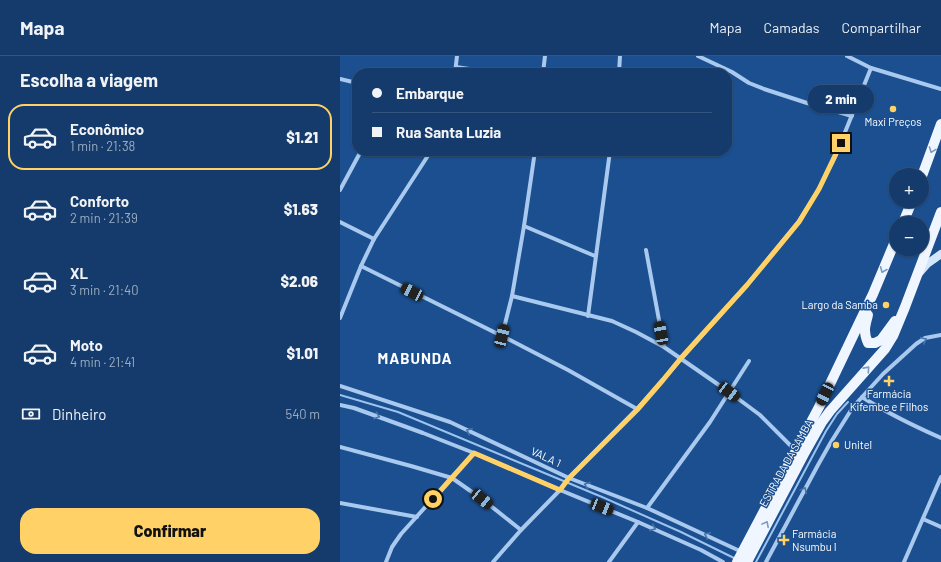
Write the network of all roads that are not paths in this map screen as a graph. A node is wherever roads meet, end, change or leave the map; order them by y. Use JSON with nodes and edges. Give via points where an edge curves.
{"nodes":[{"id":1,"x":457,"y":56,"type":"edge"},
{"id":2,"x":545,"y":56,"type":"edge"},
{"id":3,"x":620,"y":56,"type":"edge"},
{"id":4,"x":698,"y":56,"type":"edge"},
{"id":5,"x":847,"y":56,"type":"edge"},
{"id":6,"x":456,"y":67,"type":"joint"},
{"id":7,"x":463,"y":68,"type":"edge"},
{"id":8,"x":544,"y":68,"type":"edge"},
{"id":9,"x":619,"y":68,"type":"edge"},
{"id":10,"x":724,"y":68,"type":"edge"},
{"id":11,"x":871,"y":68,"type":"junction"},
{"id":12,"x":732,"y":72,"type":"edge"},
{"id":13,"x":340,"y":79,"type":"edge"},
{"id":14,"x":352,"y":82,"type":"edge"},
{"id":15,"x":941,"y":89,"type":"edge"},
{"id":16,"x":852,"y":116,"type":"junction"},
{"id":17,"x":941,"y":124,"type":"edge"},
{"id":18,"x":358,"y":156,"type":"edge"},
{"id":19,"x":428,"y":156,"type":"edge"},
{"id":20,"x":535,"y":156,"type":"edge"},
{"id":21,"x":609,"y":156,"type":"edge"},
{"id":22,"x":925,"y":168,"type":"edge"},
{"id":23,"x":340,"y":190,"type":"edge"},
{"id":24,"x":941,"y":212,"type":"edge"},
{"id":25,"x":340,"y":222,"type":"edge"},
{"id":26,"x":524,"y":226,"type":"junction"},
{"id":27,"x":374,"y":239,"type":"junction"},
{"id":28,"x":646,"y":250,"type":"dead end"},
{"id":29,"x":941,"y":254,"type":"edge"},
{"id":30,"x":596,"y":256,"type":"junction"},
{"id":31,"x":889,"y":256,"type":"edge"},
{"id":32,"x":361,"y":266,"type":"junction"},
{"id":33,"x":916,"y":276,"type":"junction"},
{"id":34,"x":873,"y":294,"type":"junction"},
{"id":35,"x":512,"y":296,"type":"junction"},
{"id":36,"x":905,"y":308,"type":"junction"},
{"id":37,"x":588,"y":316,"type":"junction"},
{"id":38,"x":340,"y":318,"type":"edge"},
{"id":39,"x":941,"y":335,"type":"edge"},
{"id":40,"x":502,"y":336,"type":"junction"},
{"id":41,"x":664,"y":347,"type":"junction"},
{"id":42,"x":681,"y":358,"type":"junction"},
{"id":43,"x":749,"y":360,"type":"dead end"},
{"id":44,"x":340,"y":386,"type":"edge"},
{"id":45,"x":729,"y":392,"type":"junction"},
{"id":46,"x":862,"y":397,"type":"junction"},
{"id":47,"x":340,"y":405,"type":"edge"},
{"id":48,"x":637,"y":410,"type":"junction"},
{"id":49,"x":941,"y":438,"type":"edge"},
{"id":50,"x":340,"y":447,"type":"edge"},
{"id":51,"x":795,"y":450,"type":"junction"},
{"id":52,"x":474,"y":453,"type":"junction"},
{"id":53,"x":941,"y":477,"type":"edge"},
{"id":54,"x":452,"y":478,"type":"junction"},
{"id":55,"x":568,"y":479,"type":"junction"},
{"id":56,"x":560,"y":489,"type":"junction"},
{"id":57,"x":340,"y":503,"type":"edge"},
{"id":58,"x":647,"y":508,"type":"junction"},
{"id":59,"x":417,"y":517,"type":"junction"},
{"id":60,"x":923,"y":519,"type":"junction"},
{"id":61,"x":638,"y":522,"type":"junction"},
{"id":62,"x":941,"y":527,"type":"edge"},
{"id":63,"x":521,"y":530,"type":"junction"},
{"id":64,"x":742,"y":552,"type":"junction"},
{"id":65,"x":386,"y":562,"type":"edge"},
{"id":66,"x":493,"y":562,"type":"edge"},
{"id":67,"x":609,"y":562,"type":"edge"},
{"id":68,"x":722,"y":562,"type":"edge"},
{"id":69,"x":737,"y":562,"type":"edge"},
{"id":70,"x":746,"y":562,"type":"edge"},
{"id":71,"x":766,"y":562,"type":"edge"},
{"id":72,"x":904,"y":562,"type":"edge"}],
"edges":[{"from":1,"to":6,"type":"street"},
{"from":2,"to":8,"type":"street"},
{"from":3,"to":9,"type":"street"},
{"from":4,"to":10,"type":"street"},
{"from":5,"to":11,"type":"street"},
{"from":6,"to":7,"type":"street"},
{"from":11,"to":15,"type":"street"},
{"from":11,"to":16,"type":"street"},
{"from":12,"to":16,"type":"street","via":[[764,89]]},
{"from":13,"to":14,"type":"street"},
{"from":16,"to":42,"type":"street","via":[[835,157],[799,222],[747,285]]},
{"from":17,"to":22,"type":"main road","one_way":true},
{"from":18,"to":23,"type":"street"},
{"from":19,"to":27,"type":"street"},
{"from":20,"to":26,"type":"street"},
{"from":21,"to":30,"type":"street"},
{"from":24,"to":33,"type":"main road","name":"ESTRADA DA SAMBA"},
{"from":25,"to":27,"type":"street"},
{"from":26,"to":30,"type":"street"},
{"from":26,"to":35,"type":"street"},
{"from":27,"to":32,"type":"street"},
{"from":28,"to":41,"type":"street"},
{"from":29,"to":33,"type":"main road"},
{"from":30,"to":37,"type":"street"},
{"from":31,"to":34,"type":"main road","name":"ESTRADA DA SAMBA","one_way":true},
{"from":32,"to":38,"type":"street"},
{"from":32,"to":40,"type":"street"},
{"from":33,"to":36,"type":"main road","name":"ESTRADA DA SAMBA"},
{"from":34,"to":36,"type":"main road","via":[[864,330],[868,343],[875,344],[881,340]]},
{"from":34,"to":51,"type":"main road","name":"ESTRADA DA SAMBA","via":[[819,407]]},
{"from":35,"to":37,"type":"street"},
{"from":35,"to":40,"type":"street"},
{"from":70,"to":36,"type":"main road","name":"ESTRADA DA SAMBA","one_way":true,"via":[[822,422],[885,349]]},
{"from":37,"to":41,"type":"street","via":[[612,321]]},
{"from":46,"to":39,"type":"street","one_way":true,"via":[[916,344],[925,338]]},
{"from":40,"to":48,"type":"street"},
{"from":41,"to":42,"type":"street"},
{"from":42,"to":45,"type":"street"},
{"from":42,"to":48,"type":"street"},
{"from":43,"to":45,"type":"street"},
{"from":55,"to":44,"type":"street","name":"VALA 1","one_way":true,"via":[[450,422]]},
{"from":45,"to":51,"type":"street","via":[[760,415]]},
{"from":45,"to":58,"type":"street"},
{"from":46,"to":49,"type":"street","via":[[899,419]]},
{"from":71,"to":46,"type":"street","one_way":true,"via":[[827,448]]},
{"from":47,"to":52,"type":"street","one_way":true,"via":[[416,430]]},
{"from":48,"to":55,"type":"street"},
{"from":50,"to":54,"type":"street"},
{"from":51,"to":64,"type":"main road","name":"ESTRADA DA SAMBA"},
{"from":52,"to":54,"type":"street"},
{"from":52,"to":56,"type":"street"},
{"from":53,"to":60,"type":"street"},
{"from":54,"to":59,"type":"street"},
{"from":54,"to":63,"type":"street"},
{"from":55,"to":56,"type":"street"},
{"from":58,"to":55,"type":"street","name":"VALA 1","one_way":true},
{"from":56,"to":61,"type":"street"},
{"from":56,"to":63,"type":"street"},
{"from":57,"to":59,"type":"street"},
{"from":64,"to":58,"type":"street","name":"VALA 1","one_way":true},
{"from":59,"to":65,"type":"street","via":[[392,547]]},
{"from":60,"to":62,"type":"street"},
{"from":60,"to":72,"type":"street"},
{"from":61,"to":67,"type":"street"},
{"from":61,"to":68,"type":"street","one_way":true},
{"from":63,"to":66,"type":"street"},
{"from":64,"to":69,"type":"main road","name":"ESTRADA DA SAMBA"}]}
